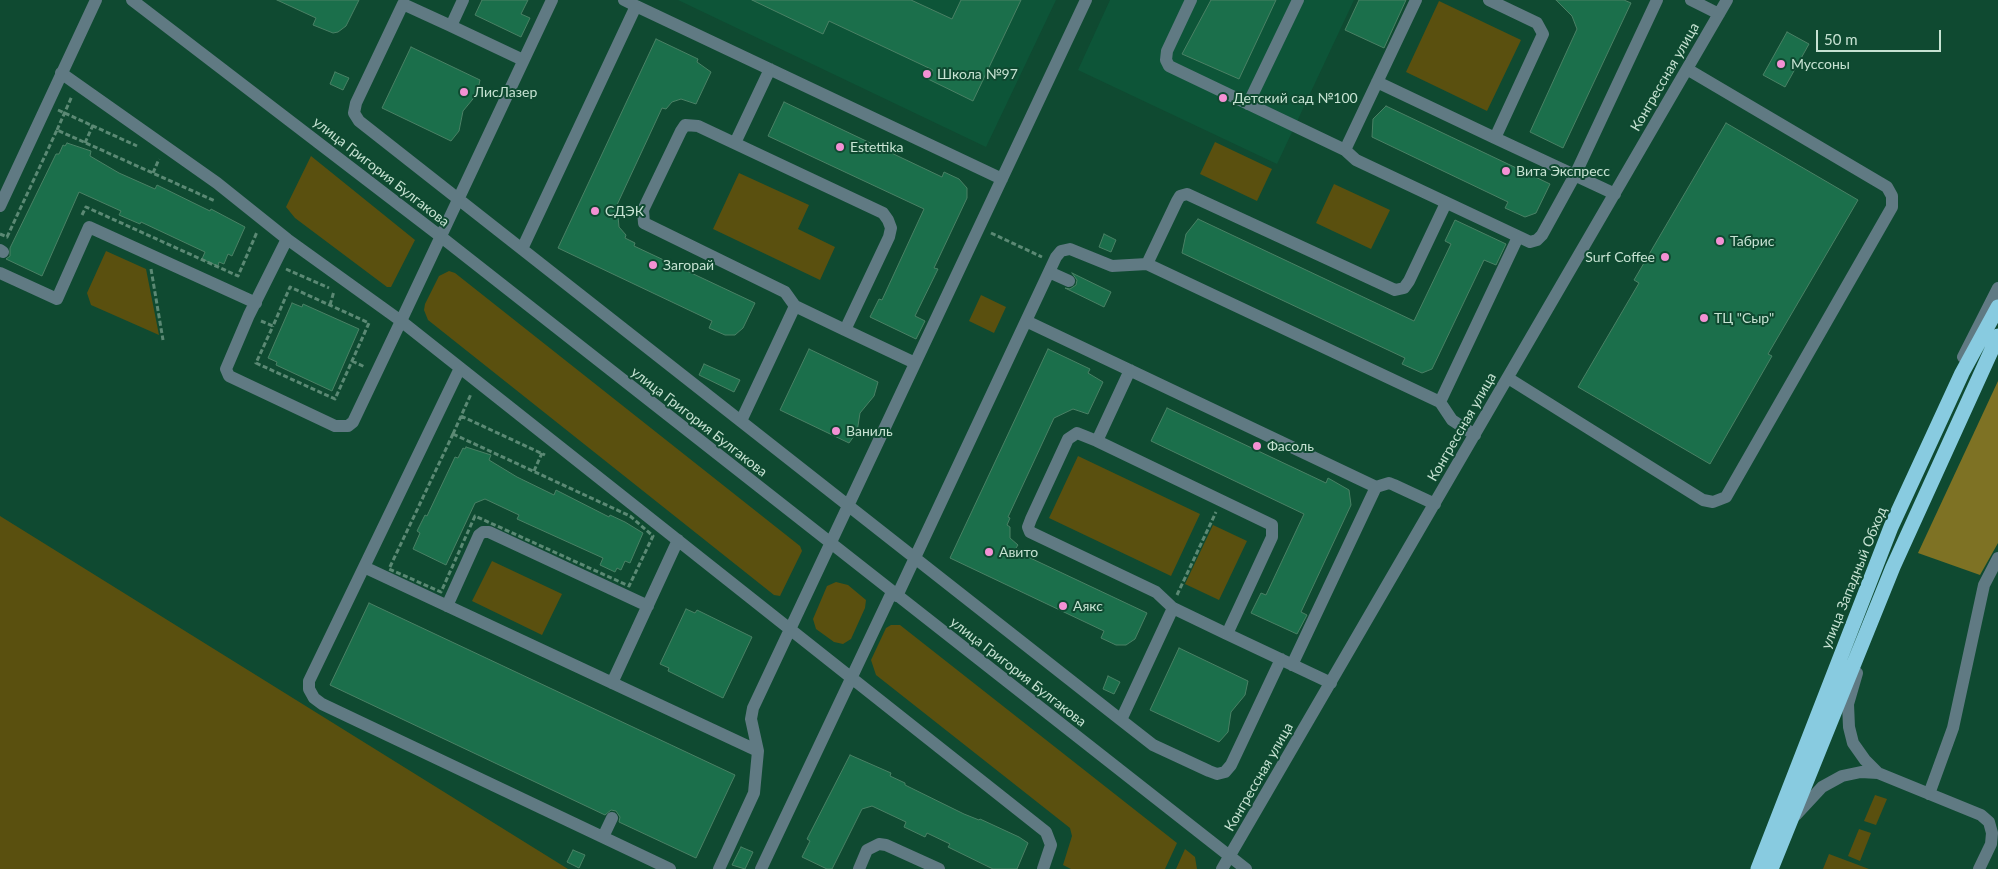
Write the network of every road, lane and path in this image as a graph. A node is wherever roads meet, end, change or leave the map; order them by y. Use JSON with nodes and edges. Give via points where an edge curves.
{"nodes":[{"id":1,"x":96,"y":0,"type":"edge"},
{"id":2,"x":132,"y":0,"type":"edge"},
{"id":3,"x":463,"y":0,"type":"edge"},
{"id":4,"x":552,"y":0,"type":"edge"},
{"id":5,"x":624,"y":0,"type":"edge"},
{"id":6,"x":1086,"y":0,"type":"edge"},
{"id":7,"x":1191,"y":0,"type":"edge"},
{"id":8,"x":1298,"y":0,"type":"edge"},
{"id":9,"x":1416,"y":0,"type":"edge"},
{"id":10,"x":1489,"y":0,"type":"edge"},
{"id":11,"x":1657,"y":0,"type":"edge"},
{"id":12,"x":1691,"y":0,"type":"edge"},
{"id":13,"x":1727,"y":0,"type":"edge"},
{"id":14,"x":402,"y":2,"type":"edge"},
{"id":15,"x":636,"y":6,"type":"junction"},
{"id":16,"x":1719,"y":14,"type":"junction"},
{"id":17,"x":451,"y":26,"type":"junction"},
{"id":18,"x":523,"y":60,"type":"junction"},
{"id":19,"x":770,"y":69,"type":"junction"},
{"id":20,"x":1687,"y":69,"type":"junction"},
{"id":21,"x":60,"y":73,"type":"junction"},
{"id":22,"x":1377,"y":82,"type":"junction"},
{"id":23,"x":77,"y":85,"type":"junction"},
{"id":24,"x":46,"y":104,"type":"junction"},
{"id":25,"x":1248,"y":104,"type":"junction"},
{"id":26,"x":65,"y":113,"type":"junction"},
{"id":27,"x":93,"y":125,"type":"junction"},
{"id":28,"x":57,"y":130,"type":"junction"},
{"id":29,"x":1495,"y":138,"type":"junction"},
{"id":30,"x":85,"y":143,"type":"junction"},
{"id":31,"x":735,"y":143,"type":"junction"},
{"id":32,"x":144,"y":149,"type":"dead end"},
{"id":33,"x":1345,"y":150,"type":"junction"},
{"id":34,"x":152,"y":153,"type":"dead end"},
{"id":35,"x":153,"y":174,"type":"junction"},
{"id":36,"x":1575,"y":175,"type":"junction"},
{"id":37,"x":1002,"y":179,"type":"junction"},
{"id":38,"x":1615,"y":194,"type":"junction"},
{"id":39,"x":458,"y":199,"type":"junction"},
{"id":40,"x":1446,"y":203,"type":"junction"},
{"id":41,"x":222,"y":204,"type":"dead end"},
{"id":42,"x":0,"y":206,"type":"edge"},
{"id":43,"x":78,"y":224,"type":"dead end"},
{"id":44,"x":251,"y":225,"type":"dead end"},
{"id":45,"x":979,"y":228,"type":"junction"},
{"id":46,"x":0,"y":234,"type":"edge"},
{"id":47,"x":440,"y":236,"type":"junction"},
{"id":48,"x":1518,"y":237,"type":"junction"},
{"id":49,"x":154,"y":238,"type":"junction"},
{"id":50,"x":287,"y":239,"type":"junction"},
{"id":51,"x":522,"y":249,"type":"junction"},
{"id":52,"x":148,"y":254,"type":"junction"},
{"id":53,"x":274,"y":263,"type":"junction"},
{"id":54,"x":1147,"y":264,"type":"junction"},
{"id":55,"x":1052,"y":267,"type":"junction"},
{"id":56,"x":0,"y":273,"type":"edge"},
{"id":57,"x":1069,"y":281,"type":"dead end"},
{"id":58,"x":1998,"y":288,"type":"edge"},
{"id":59,"x":256,"y":303,"type":"junction"},
{"id":60,"x":330,"y":305,"type":"junction"},
{"id":61,"x":795,"y":306,"type":"junction"},
{"id":62,"x":1998,"y":307,"type":"edge"},
{"id":63,"x":249,"y":315,"type":"junction"},
{"id":64,"x":401,"y":321,"type":"junction"},
{"id":65,"x":1026,"y":321,"type":"junction"},
{"id":66,"x":273,"y":326,"type":"junction"},
{"id":67,"x":845,"y":330,"type":"junction"},
{"id":68,"x":1998,"y":336,"type":"edge"},
{"id":69,"x":163,"y":340,"type":"dead end"},
{"id":70,"x":915,"y":363,"type":"junction"},
{"id":71,"x":460,"y":368,"type":"junction"},
{"id":72,"x":1130,"y":370,"type":"junction"},
{"id":73,"x":1508,"y":378,"type":"junction"},
{"id":74,"x":476,"y":381,"type":"junction"},
{"id":75,"x":1440,"y":402,"type":"junction"},
{"id":76,"x":461,"y":416,"type":"junction"},
{"id":77,"x":741,"y":421,"type":"junction"},
{"id":78,"x":453,"y":434,"type":"junction"},
{"id":79,"x":1474,"y":435,"type":"junction"},
{"id":80,"x":1096,"y":440,"type":"junction"},
{"id":81,"x":1928,"y":444,"type":"junction"},
{"id":82,"x":542,"y":453,"type":"junction"},
{"id":83,"x":550,"y":457,"type":"dead end"},
{"id":84,"x":534,"y":471,"type":"junction"},
{"id":85,"x":1376,"y":487,"type":"junction"},
{"id":86,"x":609,"y":499,"type":"dead end"},
{"id":87,"x":1222,"y":500,"type":"junction"},
{"id":88,"x":1435,"y":504,"type":"junction"},
{"id":89,"x":848,"y":505,"type":"junction"},
{"id":90,"x":630,"y":516,"type":"junction"},
{"id":91,"x":678,"y":540,"type":"junction"},
{"id":92,"x":830,"y":544,"type":"junction"},
{"id":93,"x":915,"y":558,"type":"junction"},
{"id":94,"x":1998,"y":558,"type":"edge"},
{"id":95,"x":364,"y":567,"type":"junction"},
{"id":96,"x":1893,"y":567,"type":"junction"},
{"id":97,"x":894,"y":594,"type":"junction"},
{"id":98,"x":447,"y":606,"type":"junction"},
{"id":99,"x":648,"y":606,"type":"junction"},
{"id":100,"x":1172,"y":608,"type":"junction"},
{"id":101,"x":791,"y":629,"type":"junction"},
{"id":102,"x":1227,"y":634,"type":"junction"},
{"id":103,"x":1287,"y":662,"type":"junction"},
{"id":104,"x":851,"y":677,"type":"junction"},
{"id":105,"x":612,"y":683,"type":"junction"},
{"id":106,"x":1331,"y":683,"type":"junction"},
{"id":107,"x":1121,"y":720,"type":"junction"},
{"id":108,"x":758,"y":751,"type":"junction"},
{"id":109,"x":1878,"y":773,"type":"junction"},
{"id":110,"x":1929,"y":794,"type":"junction"},
{"id":111,"x":612,"y":818,"type":"dead end"},
{"id":112,"x":1784,"y":831,"type":"junction"},
{"id":113,"x":603,"y":837,"type":"junction"},
{"id":114,"x":1229,"y":857,"type":"junction"},
{"id":115,"x":670,"y":869,"type":"edge"},
{"id":116,"x":719,"y":869,"type":"edge"},
{"id":117,"x":761,"y":869,"type":"edge"},
{"id":118,"x":859,"y":869,"type":"edge"},
{"id":119,"x":939,"y":869,"type":"edge"},
{"id":120,"x":1043,"y":869,"type":"edge"},
{"id":121,"x":1222,"y":869,"type":"edge"},
{"id":122,"x":1246,"y":869,"type":"edge"},
{"id":123,"x":1758,"y":869,"type":"edge"},
{"id":124,"x":1771,"y":869,"type":"edge"},
{"id":125,"x":1979,"y":869,"type":"edge"}],
"edges":[{"from":1,"to":21,"type":"street"},
{"from":2,"to":47,"type":"street","name":"улица Григория Булгакова"},
{"from":3,"to":17,"type":"street"},
{"from":4,"to":18,"type":"street","via":[[531,30]]},
{"from":5,"to":15,"type":"street"},
{"from":6,"to":37,"type":"street"},
{"from":7,"to":25,"type":"street","via":[[1167,51],[1166,60],[1170,66]]},
{"from":8,"to":25,"type":"street"},
{"from":9,"to":22,"type":"street"},
{"from":10,"to":29,"type":"street","via":[[1537,23],[1543,34]]},
{"from":11,"to":36,"type":"street"},
{"from":12,"to":16,"type":"street"},
{"from":13,"to":16,"type":"street","name":"Конгрессная улица"},
{"from":14,"to":17,"type":"street"},
{"from":14,"to":39,"type":"street","via":[[354,114]]},
{"from":15,"to":19,"type":"street"},
{"from":15,"to":51,"type":"street"},
{"from":16,"to":20,"type":"street","name":"Конгрессная улица"},
{"from":17,"to":18,"type":"street"},
{"from":18,"to":39,"type":"street"},
{"from":19,"to":31,"type":"street"},
{"from":19,"to":37,"type":"street"},
{"from":20,"to":38,"type":"street","name":"Конгрессная улица"},
{"from":20,"to":73,"type":"street","via":[[1887,187],[1892,196],[1892,207],[1726,497],[1713,502],[1703,500]]},
{"from":21,"to":23,"type":"street"},
{"from":21,"to":24,"type":"street"},
{"from":22,"to":29,"type":"street"},
{"from":22,"to":33,"type":"street"},
{"from":23,"to":26,"type":"path"},
{"from":23,"to":50,"type":"street","via":[[217,183]]},
{"from":24,"to":26,"type":"path"},
{"from":24,"to":42,"type":"street"},
{"from":25,"to":33,"type":"street"},
{"from":26,"to":27,"type":"path"},
{"from":26,"to":28,"type":"path"},
{"from":27,"to":30,"type":"path"},
{"from":27,"to":32,"type":"path"},
{"from":28,"to":30,"type":"path"},
{"from":28,"to":46,"type":"path","via":[[7,237]]},
{"from":29,"to":36,"type":"street"},
{"from":30,"to":35,"type":"path"},
{"from":31,"to":61,"type":"street","via":[[698,126],[685,125],[642,218],[648,227],[785,292]]},
{"from":31,"to":67,"type":"street","via":[[883,213],[888,220],[891,228],[889,237]]},
{"from":33,"to":40,"type":"street","via":[[1356,160]]},
{"from":34,"to":35,"type":"path","via":[[160,156]]},
{"from":35,"to":41,"type":"path"},
{"from":36,"to":38,"type":"street"},
{"from":36,"to":48,"type":"street","via":[[1537,240],[1530,242]]},
{"from":37,"to":45,"type":"street"},
{"from":38,"to":73,"type":"street","name":"Конгрессная улица"},
{"from":39,"to":47,"type":"street"},
{"from":39,"to":51,"type":"street"},
{"from":40,"to":48,"type":"street"},
{"from":40,"to":54,"type":"street","via":[[1409,281],[1404,288],[1395,290],[1187,194],[1177,201]]},
{"from":43,"to":49,"type":"path","via":[[86,207]]},
{"from":44,"to":49,"type":"path","via":[[258,231],[238,276]]},
{"from":45,"to":55,"type":"path"},
{"from":45,"to":70,"type":"street","via":[[925,332]]},
{"from":47,"to":64,"type":"street"},
{"from":47,"to":92,"type":"street","name":"улица Григория Булгакова"},
{"from":48,"to":75,"type":"street","via":[[1505,256]]},
{"from":49,"to":52,"type":"path"},
{"from":50,"to":53,"type":"street"},
{"from":50,"to":64,"type":"street"},
{"from":51,"to":77,"type":"street"},
{"from":52,"to":56,"type":"street","via":[[89,227],[57,299]]},
{"from":52,"to":59,"type":"street"},
{"from":52,"to":69,"type":"path"},
{"from":53,"to":59,"type":"street"},
{"from":53,"to":60,"type":"path","via":[[336,291]]},
{"from":54,"to":55,"type":"street","via":[[1112,266],[1070,249],[1061,251]]},
{"from":54,"to":75,"type":"street"},
{"from":55,"to":57,"type":"street"},
{"from":55,"to":65,"type":"street"},
{"from":58,"to":81,"type":"street","via":[[1964,354]]},
{"from":59,"to":63,"type":"street"},
{"from":60,"to":66,"type":"path","via":[[290,287]]},
{"from":60,"to":66,"type":"path","via":[[369,323],[335,399],[256,363]]},
{"from":61,"to":67,"type":"street"},
{"from":61,"to":77,"type":"street"},
{"from":62,"to":81,"type":"highway","name":"улица Западный Обход"},
{"from":63,"to":64,"type":"street","via":[[227,362],[229,376],[336,426],[348,426],[353,422]]},
{"from":63,"to":66,"type":"path"},
{"from":64,"to":71,"type":"street"},
{"from":65,"to":72,"type":"street"},
{"from":65,"to":93,"type":"street"},
{"from":67,"to":70,"type":"street"},
{"from":68,"to":96,"type":"highway"},
{"from":70,"to":89,"type":"street"},
{"from":71,"to":74,"type":"street"},
{"from":71,"to":95,"type":"street"},
{"from":72,"to":80,"type":"street"},
{"from":72,"to":85,"type":"street"},
{"from":73,"to":79,"type":"street","name":"Конгрессная улица"},
{"from":74,"to":76,"type":"path"},
{"from":74,"to":91,"type":"street"},
{"from":75,"to":79,"type":"street","via":[[1452,420]]},
{"from":76,"to":78,"type":"path"},
{"from":76,"to":82,"type":"path"},
{"from":77,"to":89,"type":"street"},
{"from":78,"to":84,"type":"path"},
{"from":78,"to":90,"type":"path","via":[[389,569],[441,592],[475,516],[629,586],[653,536]]},
{"from":79,"to":88,"type":"street","name":"Конгрессная улица"},
{"from":80,"to":87,"type":"street"},
{"from":80,"to":100,"type":"street","via":[[1077,433],[1068,439],[1030,519],[1030,532],[1156,592]]},
{"from":81,"to":123,"type":"highway","name":"улица Западный Обход","via":[[1891,527]]},
{"from":82,"to":83,"type":"path"},
{"from":82,"to":84,"type":"path"},
{"from":84,"to":90,"type":"path"},
{"from":85,"to":88,"type":"street","via":[[1389,483]]},
{"from":85,"to":103,"type":"street"},
{"from":86,"to":90,"type":"path"},
{"from":87,"to":100,"type":"path"},
{"from":87,"to":102,"type":"street","via":[[1267,521],[1273,532]]},
{"from":88,"to":106,"type":"street","name":"Конгрессная улица"},
{"from":89,"to":92,"type":"street"},
{"from":89,"to":93,"type":"street"},
{"from":91,"to":99,"type":"street"},
{"from":91,"to":101,"type":"street"},
{"from":92,"to":97,"type":"street","name":"улица Григория Булгакова"},
{"from":92,"to":101,"type":"street"},
{"from":93,"to":97,"type":"street"},
{"from":93,"to":107,"type":"street"},
{"from":94,"to":110,"type":"street","via":[[1984,585],[1952,728]]},
{"from":95,"to":98,"type":"street"},
{"from":95,"to":113,"type":"street","via":[[309,681],[314,698],[331,709]]},
{"from":96,"to":109,"type":"street","via":[[1848,704],[1853,743]]},
{"from":96,"to":112,"type":"highway"},
{"from":97,"to":104,"type":"street"},
{"from":97,"to":114,"type":"street","name":"улица Григория Булгакова"},
{"from":98,"to":99,"type":"street","via":[[483,532]]},
{"from":98,"to":105,"type":"street"},
{"from":99,"to":105,"type":"street"},
{"from":100,"to":102,"type":"street"},
{"from":100,"to":107,"type":"street"},
{"from":101,"to":104,"type":"street"},
{"from":101,"to":108,"type":"street","via":[[753,708],[751,719]]},
{"from":102,"to":103,"type":"street"},
{"from":103,"to":106,"type":"street"},
{"from":103,"to":107,"type":"street","via":[[1225,772],[1216,774],[1153,745]]},
{"from":104,"to":117,"type":"street"},
{"from":104,"to":120,"type":"street","via":[[1046,832],[1051,846]]},
{"from":105,"to":108,"type":"street"},
{"from":106,"to":114,"type":"street","name":"Конгрессная улица"},
{"from":108,"to":116,"type":"street","via":[[754,792]]},
{"from":109,"to":110,"type":"street"},
{"from":109,"to":112,"type":"street","via":[[1842,776],[1822,787]]},
{"from":110,"to":125,"type":"street","via":[[1989,822],[1991,844]]},
{"from":111,"to":113,"type":"street"},
{"from":112,"to":124,"type":"highway"},
{"from":113,"to":115,"type":"street"},
{"from":114,"to":121,"type":"street","name":"Конгрессная улица"},
{"from":114,"to":122,"type":"street","name":"улица Григория Булгакова"},
{"from":118,"to":119,"type":"street","via":[[867,850],[879,844]]}]}
